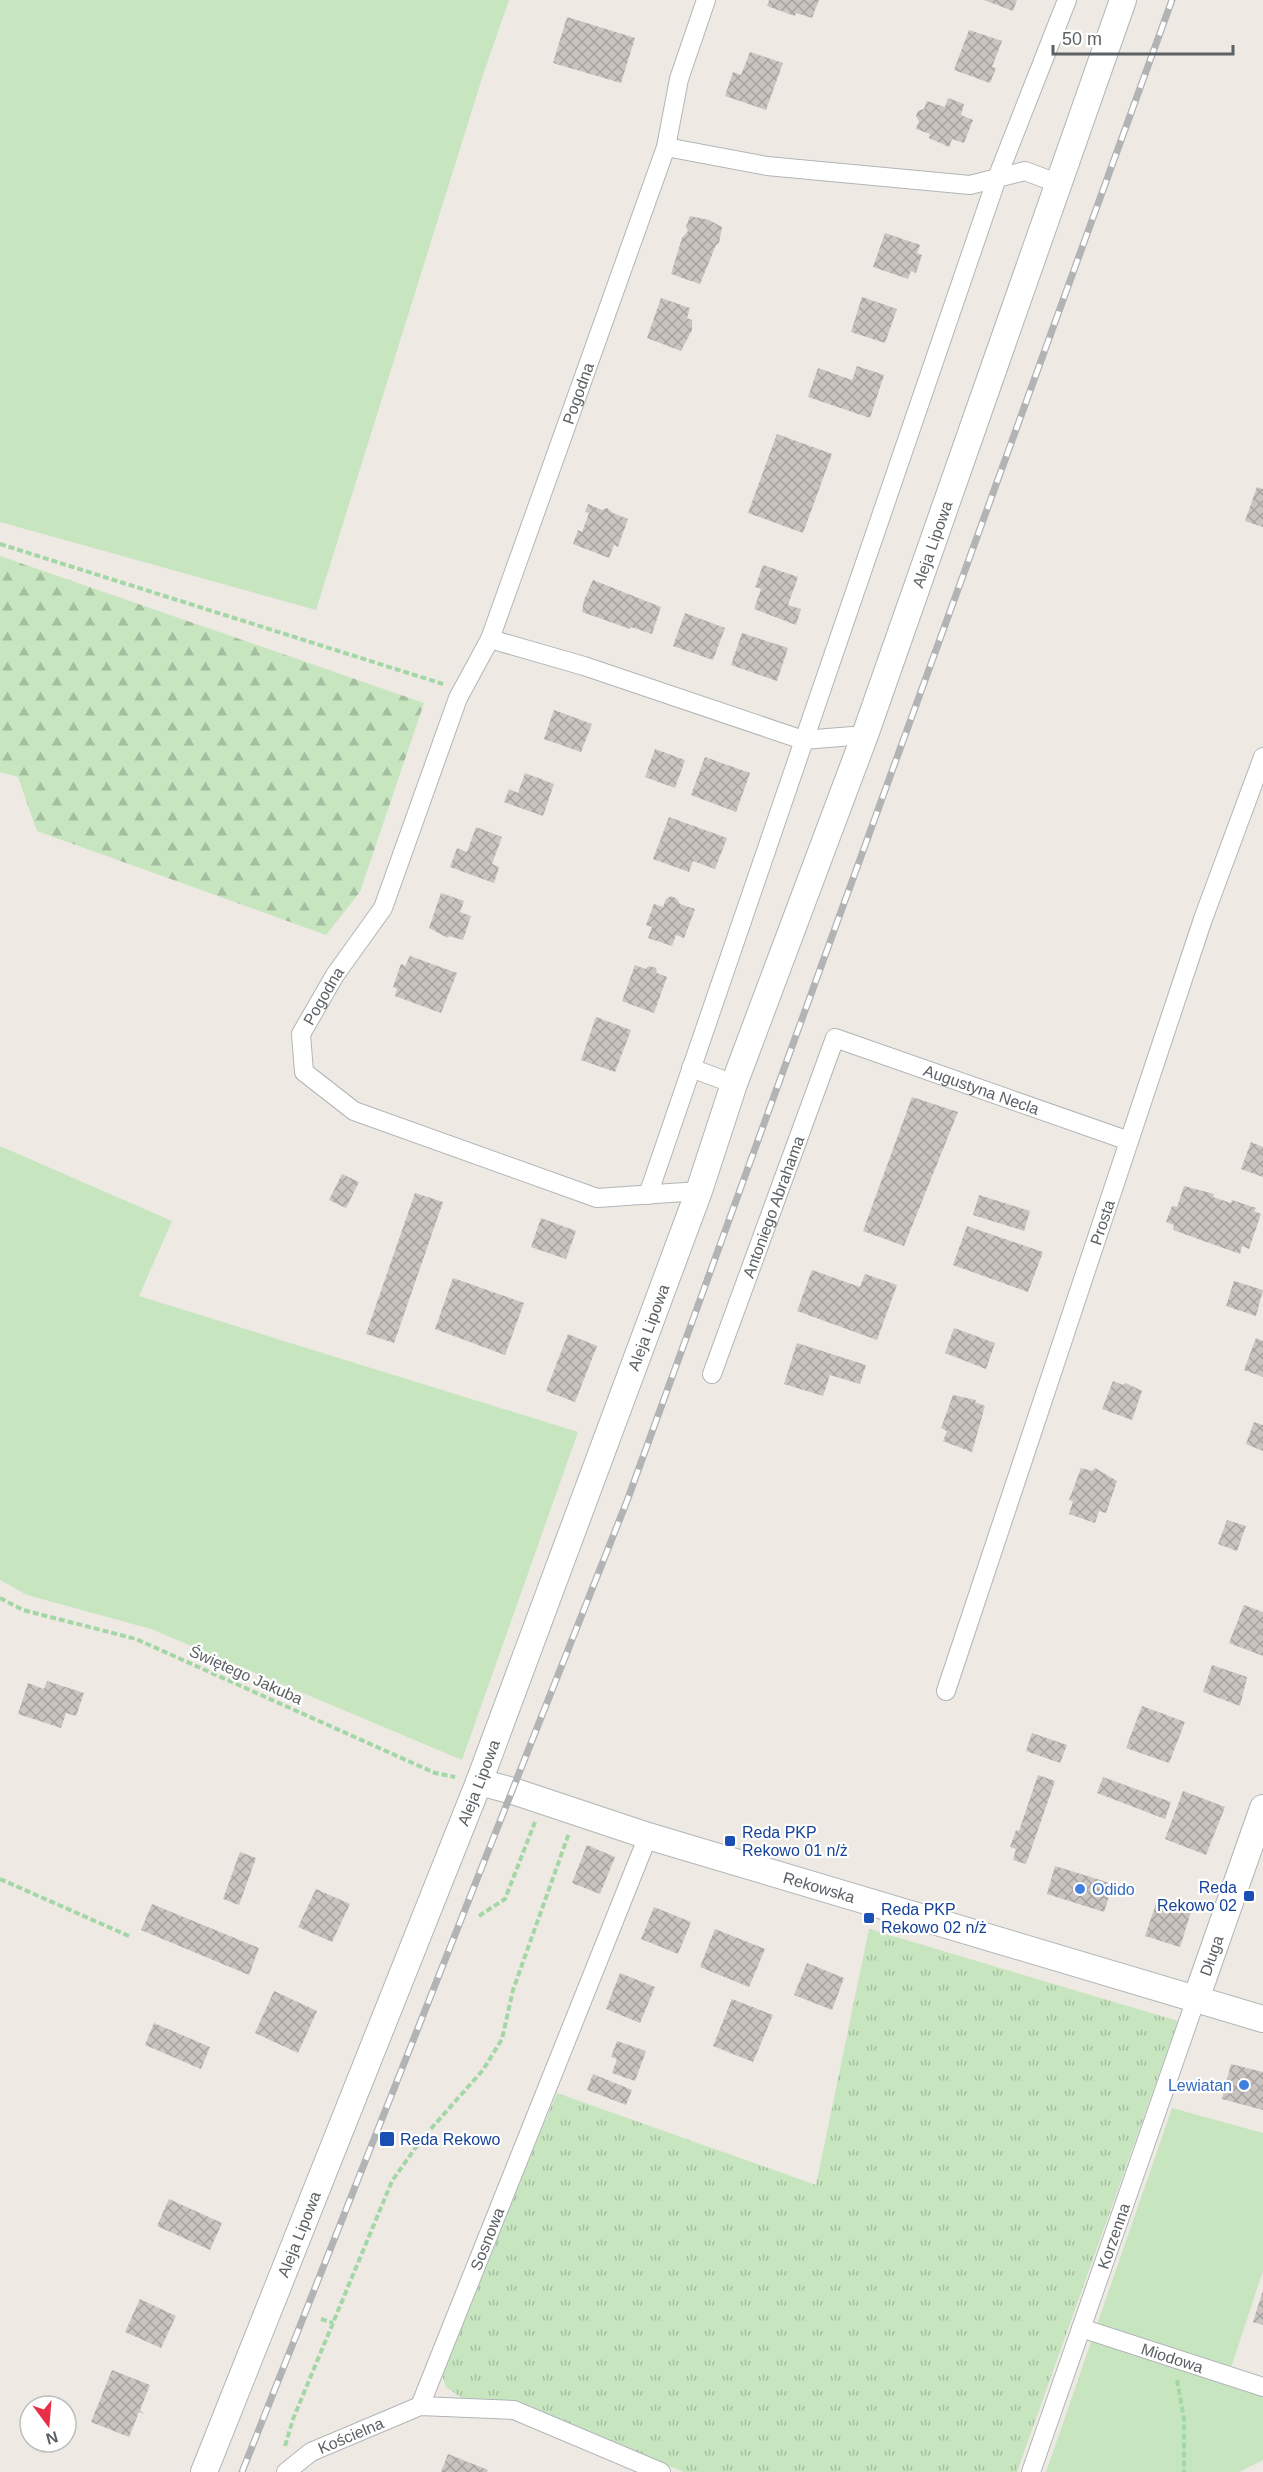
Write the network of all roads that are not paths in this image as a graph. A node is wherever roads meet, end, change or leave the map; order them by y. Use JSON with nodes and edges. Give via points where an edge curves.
{"nodes":[{"id":1,"x":706,"y":0,"type":"edge"},
{"id":2,"x":1067,"y":0,"type":"edge"},
{"id":3,"x":1123,"y":0,"type":"edge"},
{"id":4,"x":666,"y":147,"type":"junction"},
{"id":5,"x":997,"y":178,"type":"junction"},
{"id":6,"x":1057,"y":183,"type":"junction"},
{"id":7,"x":490,"y":639,"type":"junction"},
{"id":8,"x":865,"y":735,"type":"junction"},
{"id":9,"x":803,"y":740,"type":"junction"},
{"id":10,"x":1263,"y":757,"type":"edge"},
{"id":11,"x":835,"y":1038,"type":"joint"},
{"id":12,"x":691,"y":1068,"type":"junction"},
{"id":13,"x":734,"y":1084,"type":"junction"},
{"id":14,"x":1129,"y":1141,"type":"junction"},
{"id":15,"x":699,"y":1191,"type":"junction"},
{"id":16,"x":648,"y":1195,"type":"junction"},
{"id":17,"x":712,"y":1374,"type":"dead end"},
{"id":18,"x":946,"y":1691,"type":"dead end"},
{"id":19,"x":479,"y":1782,"type":"junction"},
{"id":20,"x":1263,"y":1808,"type":"edge"},
{"id":21,"x":648,"y":1836,"type":"junction"},
{"id":22,"x":1196,"y":1999,"type":"junction"},
{"id":23,"x":1263,"y":2019,"type":"edge"},
{"id":24,"x":1081,"y":2328,"type":"junction"},
{"id":25,"x":1263,"y":2387,"type":"edge"},
{"id":26,"x":420,"y":2406,"type":"junction"},
{"id":27,"x":287,"y":2470,"type":"edge"},
{"id":28,"x":204,"y":2472,"type":"edge"},
{"id":29,"x":661,"y":2472,"type":"edge"},
{"id":30,"x":1031,"y":2472,"type":"edge"}],
"edges":[{"from":1,"to":4,"type":"street","name":"Pogodna","via":[[679,79]]},
{"from":2,"to":5,"type":"street"},
{"from":3,"to":6,"type":"street","name":"Aleja Lipowa"},
{"from":4,"to":5,"type":"street","via":[[779,167],[970,185]]},
{"from":4,"to":7,"type":"street","name":"Pogodna"},
{"from":5,"to":6,"type":"street","via":[[1025,171]]},
{"from":5,"to":9,"type":"street"},
{"from":6,"to":8,"type":"street","name":"Aleja Lipowa"},
{"from":7,"to":9,"type":"street","via":[[584,666]]},
{"from":7,"to":16,"type":"street","name":"Pogodna","via":[[462,690],[383,908],[335,975],[301,1034],[304,1072],[354,1111],[597,1198]]},
{"from":8,"to":9,"type":"street"},
{"from":8,"to":13,"type":"street","name":"Aleja Lipowa"},
{"from":9,"to":12,"type":"street"},
{"from":10,"to":14,"type":"street","name":"Prosta","via":[[1203,919]]},
{"from":11,"to":14,"type":"street","name":"Augustyna Necla"},
{"from":11,"to":17,"type":"street","name":"Antoniego Abrahama"},
{"from":12,"to":13,"type":"street"},
{"from":12,"to":16,"type":"street"},
{"from":13,"to":15,"type":"street","name":"Aleja Lipowa"},
{"from":14,"to":18,"type":"street","name":"Prosta"},
{"from":15,"to":16,"type":"street","name":"Pogodna"},
{"from":15,"to":19,"type":"street","name":"Aleja Lipowa"},
{"from":19,"to":21,"type":"street","name":"Rekowska"},
{"from":19,"to":28,"type":"street","name":"Aleja Lipowa"},
{"from":20,"to":22,"type":"street","name":"Długa"},
{"from":21,"to":22,"type":"street","name":"Rekowska"},
{"from":21,"to":26,"type":"street","name":"Sosnowa"},
{"from":22,"to":23,"type":"street","name":"Rekowska"},
{"from":22,"to":24,"type":"street","name":"Korzenna"},
{"from":24,"to":25,"type":"street","name":"Miodowa"},
{"from":24,"to":30,"type":"street","name":"Korzenna"},
{"from":26,"to":27,"type":"street","name":"Kościelna","via":[[311,2452]]},
{"from":26,"to":29,"type":"street","via":[[514,2410]]}]}
